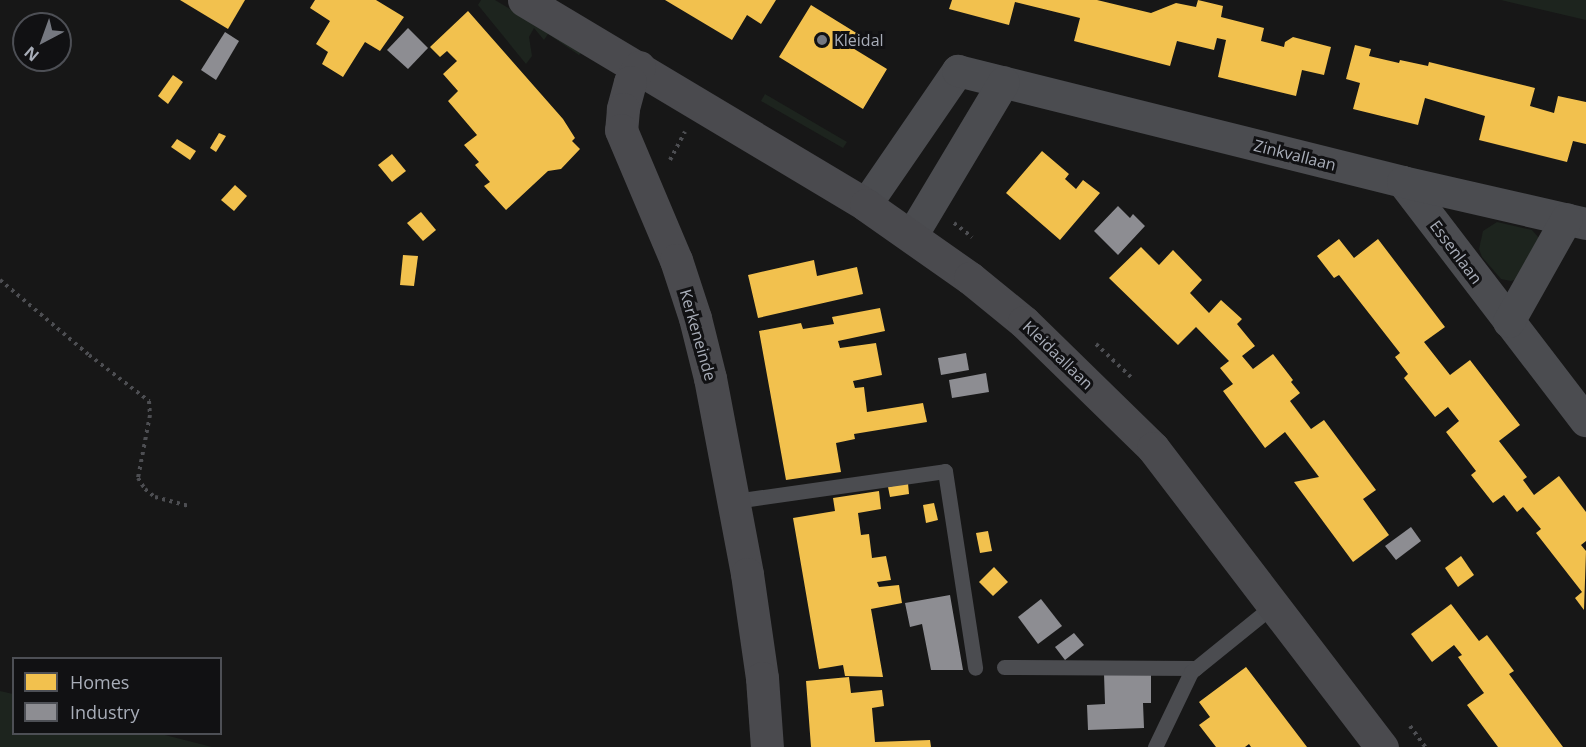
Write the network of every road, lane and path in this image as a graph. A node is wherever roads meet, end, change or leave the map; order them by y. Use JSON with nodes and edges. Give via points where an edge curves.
{"nodes":[{"id":1,"x":524,"y":0,"type":"edge"},
{"id":2,"x":639,"y":67,"type":"junction"},
{"id":3,"x":1004,"y":82,"type":"junction"},
{"id":4,"x":1403,"y":182,"type":"junction"},
{"id":5,"x":867,"y":205,"type":"junction"},
{"id":6,"x":1576,"y":221,"type":"edge"},
{"id":7,"x":912,"y":236,"type":"junction"},
{"id":8,"x":0,"y":280,"type":"edge"},
{"id":9,"x":1509,"y":322,"type":"junction"},
{"id":10,"x":1586,"y":421,"type":"edge"},
{"id":11,"x":735,"y":501,"type":"junction"},
{"id":12,"x":188,"y":506,"type":"dead end"},
{"id":13,"x":1275,"y":604,"type":"junction"},
{"id":14,"x":1004,"y":667,"type":"dead end"},
{"id":15,"x":975,"y":668,"type":"dead end"},
{"id":16,"x":1196,"y":668,"type":"junction"},
{"id":17,"x":767,"y":747,"type":"edge"},
{"id":18,"x":1155,"y":747,"type":"edge"},
{"id":19,"x":1382,"y":747,"type":"edge"}],
"edges":[{"from":1,"to":2,"type":"street"},
{"from":2,"to":5,"type":"street","name":"Kleidaallaan"},
{"from":2,"to":11,"type":"street","name":"Kerkeneinde","via":[[628,91],[621,130],[676,261],[695,318]]},
{"from":3,"to":4,"type":"street","name":"Zinkvallaan"},
{"from":3,"to":5,"type":"street","name":"Zinkvallaan","via":[[958,71]]},
{"from":3,"to":7,"type":"street"},
{"from":4,"to":6,"type":"street","name":"Zinkvallaan"},
{"from":4,"to":9,"type":"street","name":"Essenlaan"},
{"from":5,"to":7,"type":"street","name":"Kleidaallaan"},
{"from":6,"to":9,"type":"street"},
{"from":7,"to":13,"type":"street","name":"Kleidaallaan","via":[[1024,322],[1153,448]]},
{"from":8,"to":12,"type":"path","via":[[149,400],[150,415],[138,478],[154,497]]},
{"from":9,"to":10,"type":"street","name":"Essenlaan"},
{"from":11,"to":15,"type":"lane","via":[[945,471]]},
{"from":11,"to":17,"type":"street","name":"Kerkeneinde","via":[[762,678]]},
{"from":13,"to":16,"type":"lane"},
{"from":13,"to":19,"type":"street","name":"Kleidaallaan"},
{"from":14,"to":16,"type":"lane"},
{"from":16,"to":18,"type":"lane"}]}
